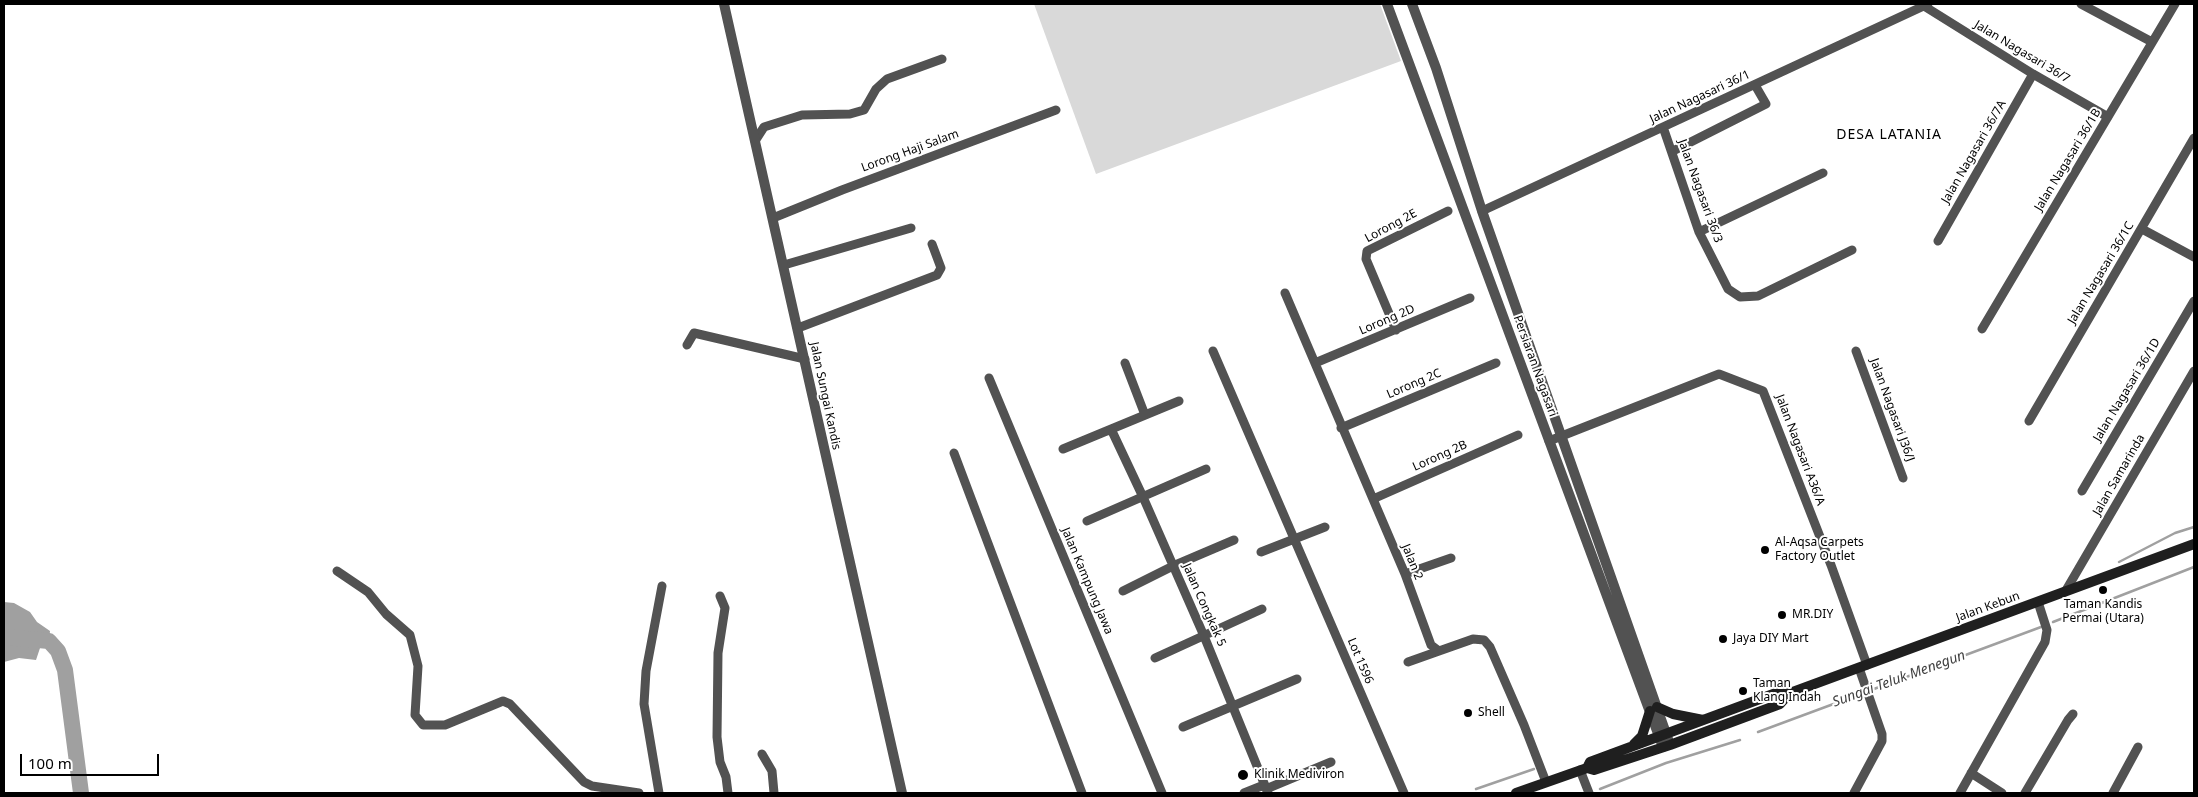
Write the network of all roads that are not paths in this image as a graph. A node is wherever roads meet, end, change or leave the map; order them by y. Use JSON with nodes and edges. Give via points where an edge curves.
{"nodes":[{"id":1,"x":724,"y":4,"type":"edge"},
{"id":2,"x":1388,"y":4,"type":"edge"},
{"id":3,"x":1412,"y":4,"type":"edge"},
{"id":4,"x":2081,"y":4,"type":"edge"},
{"id":5,"x":2175,"y":4,"type":"edge"},
{"id":6,"x":1926,"y":5,"type":"edge"},
{"id":7,"x":2152,"y":42,"type":"junction"},
{"id":8,"x":942,"y":60,"type":"dead end"},
{"id":9,"x":2033,"y":74,"type":"junction"},
{"id":10,"x":1755,"y":85,"type":"junction"},
{"id":11,"x":1056,"y":110,"type":"dead end"},
{"id":12,"x":2108,"y":117,"type":"junction"},
{"id":13,"x":1663,"y":127,"type":"junction"},
{"id":14,"x":2194,"y":138,"type":"edge"},
{"id":15,"x":755,"y":141,"type":"junction"},
{"id":16,"x":1672,"y":151,"type":"junction"},
{"id":17,"x":1823,"y":172,"type":"dead end"},
{"id":18,"x":1448,"y":211,"type":"dead end"},
{"id":19,"x":1482,"y":211,"type":"junction"},
{"id":20,"x":773,"y":218,"type":"junction"},
{"id":21,"x":911,"y":228,"type":"dead end"},
{"id":22,"x":2142,"y":229,"type":"junction"},
{"id":23,"x":1700,"y":232,"type":"junction"},
{"id":24,"x":1938,"y":241,"type":"dead end"},
{"id":25,"x":932,"y":244,"type":"dead end"},
{"id":26,"x":1852,"y":250,"type":"dead end"},
{"id":27,"x":2194,"y":258,"type":"edge"},
{"id":28,"x":784,"y":265,"type":"junction"},
{"id":29,"x":1285,"y":293,"type":"dead end"},
{"id":30,"x":1470,"y":298,"type":"dead end"},
{"id":31,"x":2194,"y":301,"type":"edge"},
{"id":32,"x":798,"y":328,"type":"junction"},
{"id":33,"x":1982,"y":329,"type":"dead end"},
{"id":34,"x":1396,"y":330,"type":"junction"},
{"id":35,"x":687,"y":345,"type":"dead end"},
{"id":36,"x":1856,"y":351,"type":"dead end"},
{"id":37,"x":1213,"y":352,"type":"dead end"},
{"id":38,"x":805,"y":359,"type":"junction"},
{"id":39,"x":1125,"y":363,"type":"dead end"},
{"id":40,"x":1496,"y":363,"type":"dead end"},
{"id":41,"x":1314,"y":364,"type":"junction"},
{"id":42,"x":2194,"y":371,"type":"edge"},
{"id":43,"x":989,"y":378,"type":"dead end"},
{"id":44,"x":1180,"y":401,"type":"dead end"},
{"id":45,"x":1145,"y":415,"type":"junction"},
{"id":46,"x":2029,"y":421,"type":"dead end"},
{"id":47,"x":1342,"y":428,"type":"junction"},
{"id":48,"x":1111,"y":429,"type":"junction"},
{"id":49,"x":1518,"y":435,"type":"dead end"},
{"id":50,"x":1561,"y":436,"type":"junction"},
{"id":51,"x":1549,"y":441,"type":"junction"},
{"id":52,"x":1063,"y":449,"type":"dead end"},
{"id":53,"x":954,"y":453,"type":"dead end"},
{"id":54,"x":1206,"y":469,"type":"dead end"},
{"id":55,"x":1904,"y":478,"type":"dead end"},
{"id":56,"x":2082,"y":491,"type":"dead end"},
{"id":57,"x":1143,"y":497,"type":"junction"},
{"id":58,"x":1373,"y":499,"type":"junction"},
{"id":59,"x":1087,"y":521,"type":"dead end"},
{"id":60,"x":1325,"y":527,"type":"dead end"},
{"id":61,"x":1294,"y":539,"type":"junction"},
{"id":62,"x":1234,"y":540,"type":"dead end"},
{"id":63,"x":2194,"y":544,"type":"edge"},
{"id":64,"x":1261,"y":552,"type":"dead end"},
{"id":65,"x":1451,"y":558,"type":"dead end"},
{"id":66,"x":1173,"y":566,"type":"junction"},
{"id":67,"x":337,"y":571,"type":"dead end"},
{"id":68,"x":1404,"y":574,"type":"junction"},
{"id":69,"x":662,"y":586,"type":"dead end"},
{"id":70,"x":1123,"y":591,"type":"dead end"},
{"id":71,"x":2065,"y":592,"type":"junction"},
{"id":72,"x":720,"y":596,"type":"dead end"},
{"id":73,"x":2038,"y":602,"type":"junction"},
{"id":74,"x":1262,"y":609,"type":"dead end"},
{"id":75,"x":1204,"y":636,"type":"junction"},
{"id":76,"x":1439,"y":651,"type":"junction"},
{"id":77,"x":1155,"y":658,"type":"dead end"},
{"id":78,"x":1408,"y":662,"type":"dead end"},
{"id":79,"x":1863,"y":667,"type":"junction"},
{"id":80,"x":1297,"y":679,"type":"dead end"},
{"id":81,"x":1790,"y":693,"type":"junction"},
{"id":82,"x":1234,"y":706,"type":"junction"},
{"id":83,"x":1653,"y":709,"type":"junction"},
{"id":84,"x":2073,"y":714,"type":"dead end"},
{"id":85,"x":1705,"y":720,"type":"junction"},
{"id":86,"x":1183,"y":727,"type":"dead end"},
{"id":87,"x":1662,"y":736,"type":"junction"},
{"id":88,"x":1666,"y":746,"type":"junction"},
{"id":89,"x":2138,"y":747,"type":"dead end"},
{"id":90,"x":1630,"y":748,"type":"junction"},
{"id":91,"x":762,"y":754,"type":"dead end"},
{"id":92,"x":1331,"y":762,"type":"dead end"},
{"id":93,"x":1584,"y":769,"type":"junction"},
{"id":94,"x":1971,"y":774,"type":"junction"},
{"id":95,"x":1546,"y":782,"type":"junction"},
{"id":96,"x":1266,"y":789,"type":"edge"},
{"id":97,"x":639,"y":793,"type":"edge"},
{"id":98,"x":659,"y":793,"type":"edge"},
{"id":99,"x":728,"y":793,"type":"edge"},
{"id":100,"x":774,"y":793,"type":"edge"},
{"id":101,"x":902,"y":793,"type":"edge"},
{"id":102,"x":1082,"y":793,"type":"edge"},
{"id":103,"x":1162,"y":793,"type":"edge"},
{"id":104,"x":1244,"y":793,"type":"edge"},
{"id":105,"x":1404,"y":793,"type":"edge"},
{"id":106,"x":1516,"y":793,"type":"edge"},
{"id":107,"x":1589,"y":793,"type":"edge"},
{"id":108,"x":1854,"y":793,"type":"edge"},
{"id":109,"x":1960,"y":793,"type":"edge"},
{"id":110,"x":2002,"y":793,"type":"edge"},
{"id":111,"x":2024,"y":793,"type":"edge"},
{"id":112,"x":2113,"y":793,"type":"edge"}],
"edges":[{"from":1,"to":15,"type":"street","name":"Jalan Sungai Kandis"},
{"from":2,"to":51,"type":"street","name":"Persiaran Nagasari"},
{"from":3,"to":19,"type":"street","name":"Persiaran Nagasari"},
{"from":4,"to":7,"type":"street"},
{"from":5,"to":7,"type":"street","name":"Jalan Nagasari 36/1B"},
{"from":6,"to":9,"type":"street","name":"Jalan Nagasari 36/7"},
{"from":6,"to":10,"type":"street","name":"Jalan Nagasari 36/1"},
{"from":7,"to":12,"type":"street","name":"Jalan Nagasari 36/1B"},
{"from":8,"to":15,"type":"street","via":[[887,79],[876,89],[864,110],[850,114],[802,114],[764,127]]},
{"from":9,"to":12,"type":"street","name":"Jalan Nagasari 36/7"},
{"from":9,"to":24,"type":"street","name":"Jalan Nagasari 36/7A"},
{"from":10,"to":13,"type":"street","name":"Jalan Nagasari 36/1"},
{"from":10,"to":16,"type":"street","via":[[1766,104]]},
{"from":11,"to":20,"type":"street","name":"Lorong Haji Salam"},
{"from":12,"to":33,"type":"street","name":"Jalan Nagasari 36/1B"},
{"from":13,"to":16,"type":"street","name":"Jalan Nagasari 36/3"},
{"from":13,"to":19,"type":"street","name":"Jalan Nagasari 36/1"},
{"from":14,"to":22,"type":"street","name":"Jalan Nagasari 36/1C"},
{"from":15,"to":20,"type":"street","name":"Jalan Sungai Kandis"},
{"from":16,"to":23,"type":"street","name":"Jalan Nagasari 36/3"},
{"from":17,"to":23,"type":"street"},
{"from":18,"to":34,"type":"street","name":"Lorong 2E","via":[[1367,251],[1366,259]]},
{"from":19,"to":50,"type":"street","name":"Persiaran Nagasari"},
{"from":20,"to":28,"type":"street","name":"Jalan Sungai Kandis"},
{"from":21,"to":28,"type":"street"},
{"from":22,"to":27,"type":"street"},
{"from":22,"to":46,"type":"street","name":"Jalan Nagasari 36/1C"},
{"from":23,"to":26,"type":"street","name":"Jalan Nagasari 36/3","via":[[1728,289],[1740,298],[1758,296]]},
{"from":25,"to":32,"type":"street","via":[[941,268],[937,275]]},
{"from":28,"to":32,"type":"street","name":"Jalan Sungai Kandis"},
{"from":29,"to":41,"type":"street","name":"Jalan 2"},
{"from":30,"to":34,"type":"street","name":"Lorong 2D"},
{"from":31,"to":56,"type":"street","name":"Jalan Nagasari 36/1D"},
{"from":32,"to":38,"type":"street","name":"Jalan Sungai Kandis"},
{"from":34,"to":41,"type":"street","name":"Lorong 2D"},
{"from":35,"to":38,"type":"street","via":[[694,333]]},
{"from":36,"to":55,"type":"street","name":"Jalan Nagasari J36/J"},
{"from":37,"to":61,"type":"street","name":"Lot 1596"},
{"from":38,"to":101,"type":"street","name":"Jalan Sungai Kandis","via":[[818,430]]},
{"from":39,"to":45,"type":"street"},
{"from":40,"to":47,"type":"street","name":"Lorong 2C"},
{"from":41,"to":47,"type":"street","name":"Jalan 2"},
{"from":42,"to":71,"type":"street","name":"Jalan Samarinda"},
{"from":43,"to":103,"type":"street","name":"Jalan Kampung Jawa"},
{"from":44,"to":45,"type":"street"},
{"from":45,"to":48,"type":"street"},
{"from":47,"to":58,"type":"street","name":"Jalan 2"},
{"from":48,"to":52,"type":"street"},
{"from":48,"to":57,"type":"street","name":"Jalan Congkak 5"},
{"from":49,"to":58,"type":"street","name":"Lorong 2B"},
{"from":50,"to":51,"type":"street","name":"Jalan Nagasari A36/A"},
{"from":50,"to":79,"type":"street","name":"Jalan Nagasari A36/A","via":[[1719,374],[1764,391],[1829,558]]},
{"from":50,"to":83,"type":"street","name":"Persiaran Nagasari"},
{"from":51,"to":83,"type":"street","name":"Persiaran Nagasari"},
{"from":53,"to":102,"type":"street"},
{"from":54,"to":57,"type":"street"},
{"from":57,"to":59,"type":"street"},
{"from":57,"to":66,"type":"street","name":"Jalan Congkak 5"},
{"from":58,"to":68,"type":"street","name":"Jalan 2"},
{"from":60,"to":61,"type":"street"},
{"from":61,"to":64,"type":"street"},
{"from":61,"to":105,"type":"street","name":"Lot 1596"},
{"from":62,"to":66,"type":"street"},
{"from":63,"to":71,"type":"main road","name":"Jalan Kebun"},
{"from":65,"to":68,"type":"street"},
{"from":66,"to":70,"type":"street"},
{"from":66,"to":75,"type":"street","name":"Jalan Congkak 5"},
{"from":67,"to":97,"type":"street","via":[[368,592],[410,635],[418,666],[415,715],[423,724],[445,725],[503,701],[510,704],[584,782]]},
{"from":68,"to":76,"type":"street","name":"Jalan 2","via":[[1431,644]]},
{"from":69,"to":98,"type":"street","via":[[646,671],[644,704]]},
{"from":71,"to":73,"type":"main road","name":"Jalan Kebun"},
{"from":72,"to":99,"type":"street","via":[[725,608],[718,653],[717,737]]},
{"from":73,"to":79,"type":"main road","name":"Jalan Kebun"},
{"from":73,"to":94,"type":"street","via":[[2047,630],[2045,642]]},
{"from":74,"to":75,"type":"street"},
{"from":75,"to":77,"type":"street"},
{"from":75,"to":82,"type":"street","name":"Jalan Congkak 5"},
{"from":76,"to":78,"type":"street"},
{"from":76,"to":95,"type":"street","via":[[1473,639],[1484,640],[1490,647]]},
{"from":79,"to":81,"type":"main road","name":"Jalan Kebun"},
{"from":79,"to":108,"type":"street","name":"Jalan Nagasari A36/A","via":[[1882,741]]},
{"from":80,"to":82,"type":"street"},
{"from":81,"to":85,"type":"main road","name":"Jalan Kebun","via":[[1776,693]]},
{"from":81,"to":88,"type":"main road","name":"Jalan Kebun","via":[[1780,704]]},
{"from":82,"to":86,"type":"street"},
{"from":82,"to":96,"type":"street","name":"Jalan Congkak 5"},
{"from":83,"to":85,"type":"main road"},
{"from":83,"to":87,"type":"street","name":"Persiaran Nagasari"},
{"from":83,"to":90,"type":"main road","via":[[1642,736]]},
{"from":84,"to":111,"type":"street"},
{"from":85,"to":87,"type":"main road","name":"Jalan Kebun"},
{"from":87,"to":88,"type":"street","name":"Persiaran Nagasari"},
{"from":87,"to":90,"type":"main road","name":"Jalan Kebun"},
{"from":88,"to":93,"type":"main road","name":"Jalan Kebun","via":[[1594,770]]},
{"from":89,"to":112,"type":"street"},
{"from":90,"to":93,"type":"main road","name":"Jalan Kebun","via":[[1590,762]]},
{"from":91,"to":100,"type":"street","via":[[772,771]]},
{"from":92,"to":96,"type":"street"},
{"from":93,"to":95,"type":"main road","name":"Jalan Kebun"},
{"from":93,"to":107,"type":"street"},
{"from":94,"to":109,"type":"street"},
{"from":94,"to":110,"type":"street"},
{"from":95,"to":106,"type":"main road","name":"Jalan Kebun"},
{"from":96,"to":104,"type":"street"}]}
